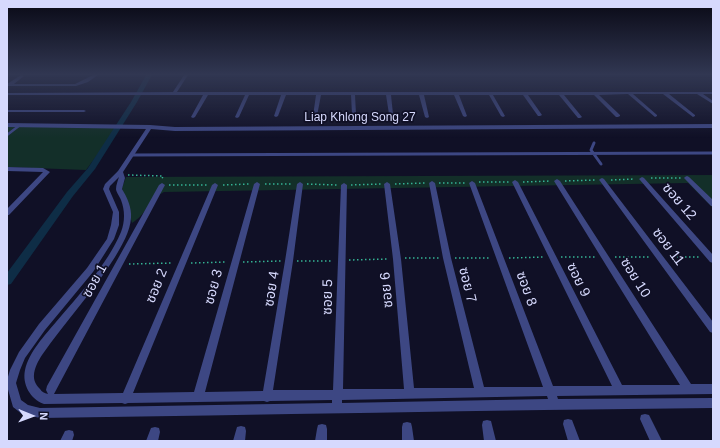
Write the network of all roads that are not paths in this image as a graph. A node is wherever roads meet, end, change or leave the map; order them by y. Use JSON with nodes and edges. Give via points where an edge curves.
{"nodes":[{"id":1,"x":205,"y":96,"type":"edge"},
{"id":2,"x":247,"y":96,"type":"edge"},
{"id":3,"x":283,"y":96,"type":"edge"},
{"id":4,"x":318,"y":96,"type":"edge"},
{"id":5,"x":353,"y":96,"type":"edge"},
{"id":6,"x":388,"y":96,"type":"edge"},
{"id":7,"x":422,"y":96,"type":"edge"},
{"id":8,"x":457,"y":96,"type":"edge"},
{"id":9,"x":492,"y":96,"type":"edge"},
{"id":10,"x":526,"y":96,"type":"edge"},
{"id":11,"x":562,"y":96,"type":"edge"},
{"id":12,"x":598,"y":96,"type":"edge"},
{"id":13,"x":632,"y":96,"type":"edge"},
{"id":14,"x":668,"y":96,"type":"edge"},
{"id":15,"x":702,"y":96,"type":"edge"},
{"id":16,"x":713,"y":104,"type":"edge"},
{"id":17,"x":7,"y":111,"type":"edge"},
{"id":18,"x":84,"y":111,"type":"dead end"},
{"id":19,"x":354,"y":114,"type":"dead end"},
{"id":20,"x":391,"y":114,"type":"dead end"},
{"id":21,"x":540,"y":115,"type":"dead end"},
{"id":22,"x":276,"y":116,"type":"dead end"},
{"id":23,"x":315,"y":116,"type":"dead end"},
{"id":24,"x":465,"y":116,"type":"dead end"},
{"id":25,"x":503,"y":116,"type":"dead end"},
{"id":26,"x":618,"y":116,"type":"dead end"},
{"id":27,"x":655,"y":116,"type":"dead end"},
{"id":28,"x":693,"y":116,"type":"dead end"},
{"id":29,"x":193,"y":117,"type":"dead end"},
{"id":30,"x":237,"y":117,"type":"dead end"},
{"id":31,"x":427,"y":117,"type":"dead end"},
{"id":32,"x":580,"y":117,"type":"dead end"},
{"id":33,"x":7,"y":125,"type":"edge"},
{"id":34,"x":20,"y":125,"type":"junction"},
{"id":35,"x":713,"y":126,"type":"edge"},
{"id":36,"x":150,"y":127,"type":"junction"},
{"id":37,"x":7,"y":135,"type":"edge"},
{"id":38,"x":594,"y":143,"type":"dead end"},
{"id":39,"x":593,"y":153,"type":"junction"},
{"id":40,"x":713,"y":153,"type":"edge"},
{"id":41,"x":131,"y":154,"type":"junction"},
{"id":42,"x":601,"y":164,"type":"dead end"},
{"id":43,"x":7,"y":170,"type":"edge"},
{"id":44,"x":121,"y":173,"type":"junction"},
{"id":45,"x":687,"y":178,"type":"road end"},
{"id":46,"x":642,"y":179,"type":"road end"},
{"id":47,"x":602,"y":180,"type":"road end"},
{"id":48,"x":557,"y":181,"type":"road end"},
{"id":49,"x":515,"y":182,"type":"road end"},
{"id":50,"x":432,"y":183,"type":"road end"},
{"id":51,"x":472,"y":183,"type":"road end"},
{"id":52,"x":257,"y":184,"type":"road end"},
{"id":53,"x":300,"y":184,"type":"road end"},
{"id":54,"x":387,"y":184,"type":"road end"},
{"id":55,"x":162,"y":185,"type":"road end"},
{"id":56,"x":215,"y":185,"type":"road end"},
{"id":57,"x":344,"y":185,"type":"road end"},
{"id":58,"x":713,"y":204,"type":"edge"},
{"id":59,"x":127,"y":209,"type":"junction"},
{"id":60,"x":116,"y":212,"type":"junction"},
{"id":61,"x":7,"y":213,"type":"edge"},
{"id":62,"x":712,"y":259,"type":"edge"},
{"id":63,"x":120,"y":264,"type":"junction"},
{"id":64,"x":103,"y":268,"type":"junction"},
{"id":65,"x":90,"y":270,"type":"junction"},
{"id":66,"x":713,"y":329,"type":"edge"},
{"id":67,"x":713,"y":389,"type":"edge"},
{"id":68,"x":50,"y":390,"type":"dead end"},
{"id":69,"x":619,"y":390,"type":"junction"},
{"id":70,"x":689,"y":390,"type":"junction"},
{"id":71,"x":550,"y":391,"type":"junction"},
{"id":72,"x":480,"y":392,"type":"junction"},
{"id":73,"x":410,"y":393,"type":"junction"},
{"id":74,"x":338,"y":395,"type":"junction"},
{"id":75,"x":198,"y":397,"type":"junction"},
{"id":76,"x":267,"y":397,"type":"junction"},
{"id":77,"x":125,"y":399,"type":"junction"},
{"id":78,"x":713,"y":403,"type":"edge"},
{"id":79,"x":555,"y":404,"type":"junction"},
{"id":80,"x":337,"y":409,"type":"junction"},
{"id":81,"x":645,"y":419,"type":"dead end"},
{"id":82,"x":568,"y":424,"type":"dead end"},
{"id":83,"x":487,"y":425,"type":"dead end"},
{"id":84,"x":407,"y":427,"type":"dead end"},
{"id":85,"x":322,"y":429,"type":"dead end"},
{"id":86,"x":321,"y":441,"type":"edge"},
{"id":87,"x":408,"y":441,"type":"edge"},
{"id":88,"x":490,"y":441,"type":"edge"},
{"id":89,"x":574,"y":441,"type":"edge"},
{"id":90,"x":656,"y":441,"type":"edge"}],
"edges":[{"from":1,"to":29,"type":"street"},
{"from":2,"to":30,"type":"street"},
{"from":3,"to":22,"type":"street"},
{"from":4,"to":23,"type":"street"},
{"from":5,"to":19,"type":"street"},
{"from":6,"to":20,"type":"street"},
{"from":7,"to":31,"type":"street"},
{"from":8,"to":24,"type":"street"},
{"from":9,"to":25,"type":"street"},
{"from":10,"to":21,"type":"street"},
{"from":11,"to":32,"type":"street"},
{"from":12,"to":26,"type":"street"},
{"from":13,"to":27,"type":"street"},
{"from":14,"to":28,"type":"street"},
{"from":15,"to":16,"type":"street"},
{"from":17,"to":18,"type":"street"},
{"from":33,"to":34,"type":"street","name":"Liap Khlong Song 27"},
{"from":34,"to":36,"type":"street","name":"Liap Khlong Song 27"},
{"from":34,"to":37,"type":"lane"},
{"from":35,"to":36,"type":"street","name":"Liap Khlong Song 27","via":[[175,129]]},
{"from":36,"to":41,"type":"street"},
{"from":38,"to":39,"type":"lane","via":[[591,149]]},
{"from":39,"to":40,"type":"lane"},
{"from":39,"to":41,"type":"lane"},
{"from":39,"to":42,"type":"lane"},
{"from":41,"to":44,"type":"street"},
{"from":43,"to":61,"type":"street","via":[[47,172]]},
{"from":44,"to":59,"type":"street","via":[[119,189],[125,198]]},
{"from":44,"to":60,"type":"street","via":[[110,179],[106,189]]},
{"from":45,"to":58,"type":"street"},
{"from":46,"to":62,"type":"street","name":"ซอย 12"},
{"from":47,"to":66,"type":"street","name":"ซอย 11"},
{"from":48,"to":70,"type":"street","name":"ซอย 10"},
{"from":49,"to":69,"type":"street","name":"ซอย 9"},
{"from":50,"to":72,"type":"street","name":"ซอย 7"},
{"from":51,"to":71,"type":"street","name":"ซอย 8"},
{"from":52,"to":75,"type":"street","name":"ซอย 3"},
{"from":53,"to":76,"type":"street","name":"ซอย 4"},
{"from":54,"to":73,"type":"street","name":"ซอย 6"},
{"from":55,"to":63,"type":"street","name":"ซอย 1"},
{"from":56,"to":77,"type":"street","name":"ซอย 2"},
{"from":57,"to":74,"type":"street","name":"ซอย 5"},
{"from":59,"to":60,"type":"street"},
{"from":59,"to":64,"type":"street","via":[[128,219],[124,233]]},
{"from":60,"to":65,"type":"street","via":[[110,239]]},
{"from":63,"to":64,"type":"street"},
{"from":63,"to":68,"type":"street","name":"ซอย 1"},
{"from":64,"to":65,"type":"street"},
{"from":64,"to":77,"type":"street","via":[[36,355],[29,374],[30,381],[32,389],[44,399]]},
{"from":65,"to":80,"type":"street","via":[[42,327],[22,355],[15,370],[11,383],[13,394],[17,403],[26,410],[40,413]]},
{"from":67,"to":70,"type":"street"},
{"from":69,"to":70,"type":"street"},
{"from":69,"to":71,"type":"street"},
{"from":71,"to":72,"type":"street"},
{"from":71,"to":79,"type":"street","name":"ซอย 8"},
{"from":72,"to":73,"type":"street"},
{"from":73,"to":74,"type":"street"},
{"from":74,"to":76,"type":"street"},
{"from":74,"to":80,"type":"street","name":"ซอย 5"},
{"from":75,"to":76,"type":"street"},
{"from":75,"to":77,"type":"street"},
{"from":78,"to":79,"type":"street"},
{"from":79,"to":80,"type":"street"},
{"from":81,"to":90,"type":"street"},
{"from":82,"to":89,"type":"street"},
{"from":83,"to":88,"type":"street"},
{"from":84,"to":87,"type":"street"},
{"from":85,"to":86,"type":"street"}]}
